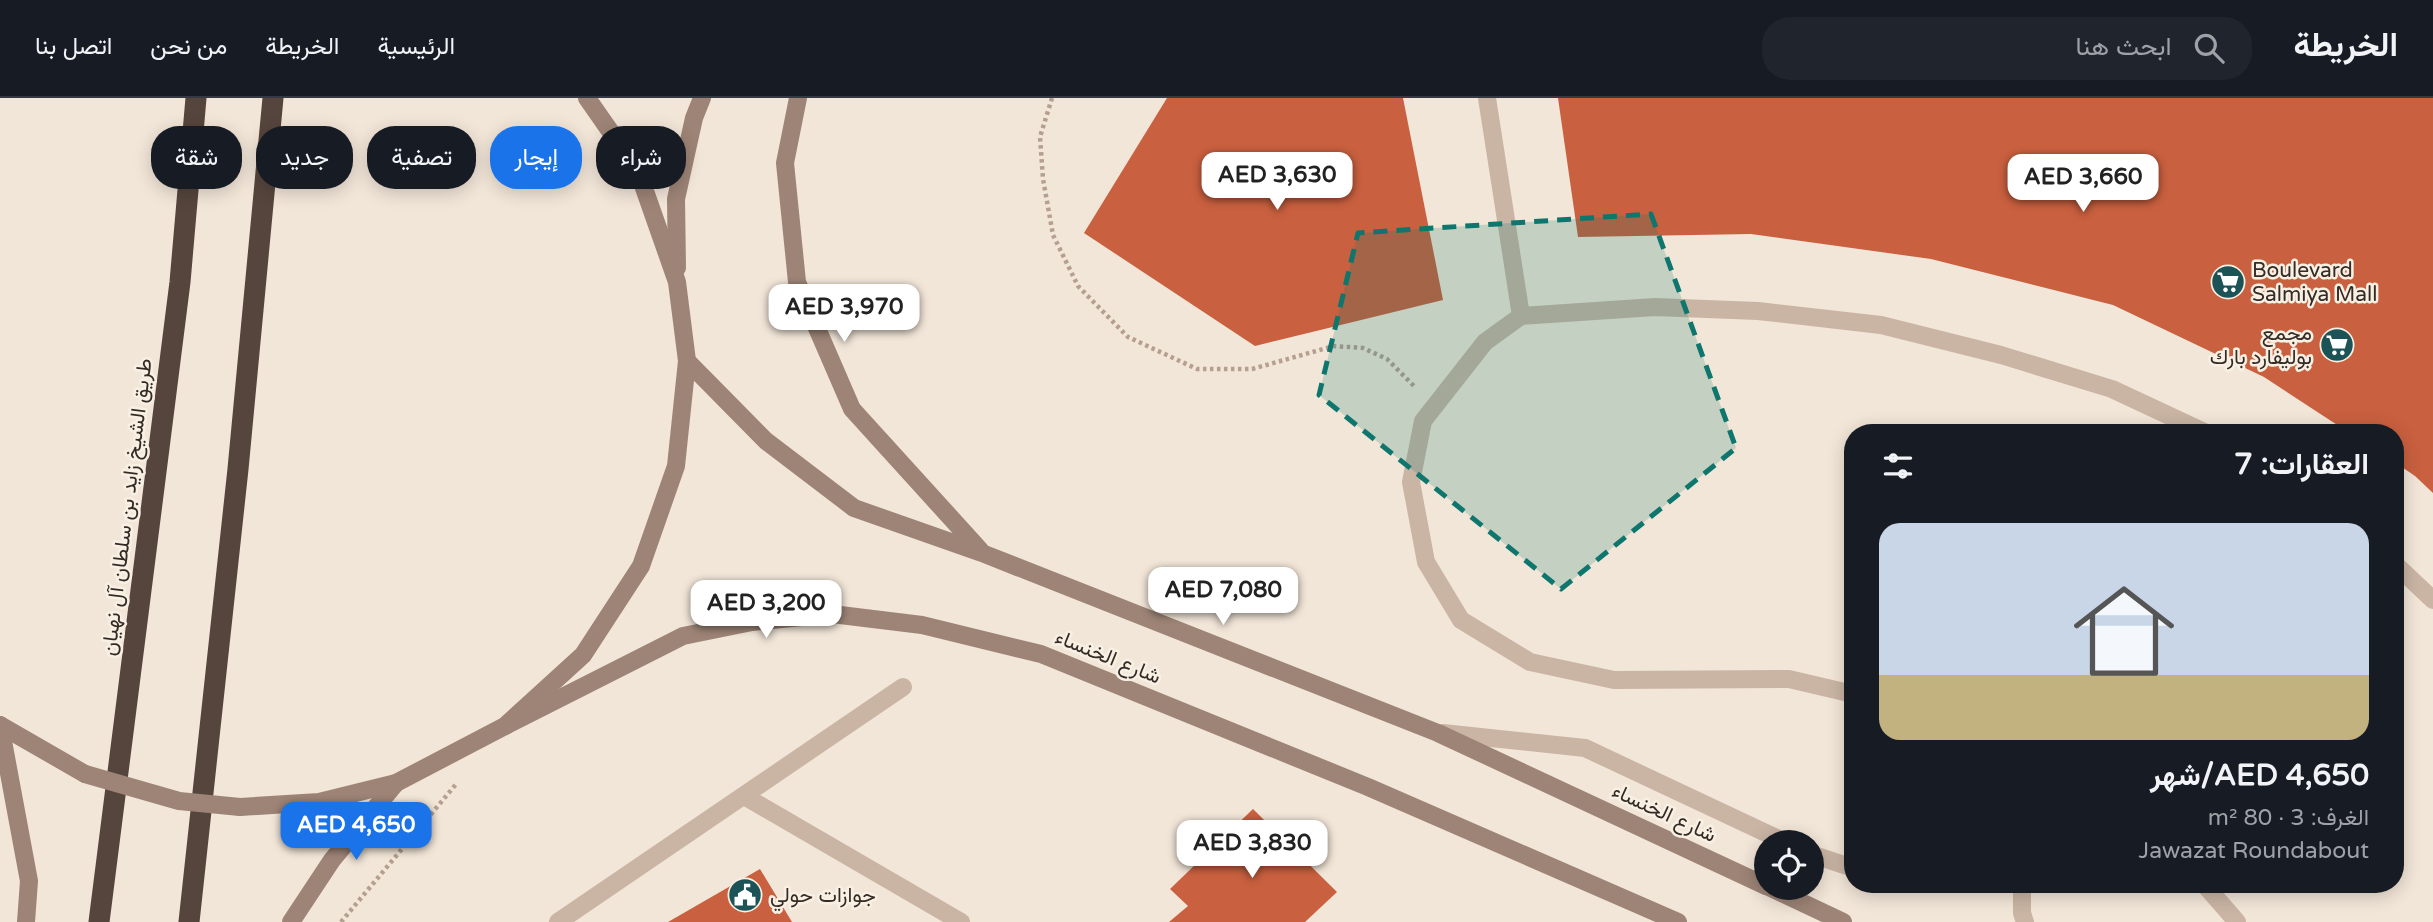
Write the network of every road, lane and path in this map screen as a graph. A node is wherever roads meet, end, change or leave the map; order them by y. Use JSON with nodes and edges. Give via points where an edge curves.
{"nodes":[{"id":1,"x":196,"y":98,"type":"edge"},
{"id":2,"x":273,"y":98,"type":"edge"},
{"id":3,"x":587,"y":98,"type":"edge"},
{"id":4,"x":702,"y":98,"type":"edge"},
{"id":5,"x":797,"y":98,"type":"edge"},
{"id":6,"x":1052,"y":98,"type":"edge"},
{"id":7,"x":1487,"y":98,"type":"edge"},
{"id":8,"x":677,"y":282,"type":"junction"},
{"id":9,"x":1521,"y":316,"type":"junction"},
{"id":10,"x":687,"y":361,"type":"junction"},
{"id":11,"x":1434,"y":407,"type":"junction"},
{"id":12,"x":2187,"y":424,"type":"edge"},
{"id":13,"x":982,"y":552,"type":"junction"},
{"id":14,"x":2404,"y":573,"type":"edge"},
{"id":15,"x":2433,"y":600,"type":"edge"},
{"id":16,"x":903,"y":687,"type":"dead end"},
{"id":17,"x":1844,"y":692,"type":"edge"},
{"id":18,"x":0,"y":725,"type":"edge"},
{"id":19,"x":505,"y":726,"type":"junction"},
{"id":20,"x":1438,"y":733,"type":"junction"},
{"id":21,"x":461,"y":778,"type":"dead end"},
{"id":22,"x":396,"y":783,"type":"junction"},
{"id":23,"x":744,"y":796,"type":"junction"},
{"id":24,"x":1760,"y":830,"type":"edge"},
{"id":25,"x":1824,"y":858,"type":"edge"},
{"id":26,"x":1844,"y":865,"type":"edge"},
{"id":27,"x":1754,"y":881,"type":"edge"},
{"id":28,"x":2022,"y":893,"type":"edge"},
{"id":29,"x":2212,"y":893,"type":"edge"},
{"id":30,"x":1795,"y":900,"type":"edge"},
{"id":31,"x":26,"y":922,"type":"edge"},
{"id":32,"x":99,"y":922,"type":"edge"},
{"id":33,"x":189,"y":922,"type":"edge"},
{"id":34,"x":291,"y":922,"type":"edge"},
{"id":35,"x":341,"y":922,"type":"edge"},
{"id":36,"x":558,"y":922,"type":"edge"},
{"id":37,"x":961,"y":922,"type":"edge"},
{"id":38,"x":1678,"y":922,"type":"edge"},
{"id":39,"x":1843,"y":922,"type":"edge"},
{"id":40,"x":2025,"y":922,"type":"edge"},
{"id":41,"x":2237,"y":922,"type":"edge"}],
"edges":[{"from":1,"to":32,"type":"highway","name":"طريق الشيخ زايد بن سلطان آل نهيان","via":[[180,282]]},
{"from":2,"to":33,"type":"highway"},
{"from":3,"to":8,"type":"main road","via":[[638,171]]},
{"from":4,"to":8,"type":"main road","via":[[676,200]]},
{"from":5,"to":13,"type":"main road","via":[[785,163],[797,282],[852,409]]},
{"from":6,"to":11,"type":"path","via":[[1041,137],[1043,179],[1054,234],[1078,286],[1128,337],[1197,369],[1252,369],[1334,346],[1363,348],[1387,359]]},
{"from":7,"to":9,"type":"lane"},
{"from":8,"to":10,"type":"main road"},
{"from":9,"to":11,"type":"lane","via":[[1485,342]]},
{"from":9,"to":12,"type":"lane","via":[[1655,307],[1758,311],[1881,325],[2112,389]]},
{"from":10,"to":13,"type":"main road","name":"شارع الخنساء","via":[[766,441],[854,508]]},
{"from":10,"to":19,"type":"main road","via":[[676,466],[641,566],[583,655]]},
{"from":11,"to":17,"type":"lane","via":[[1423,421],[1410,482],[1426,562],[1461,620],[1530,662],[1614,680],[1789,680]]},
{"from":13,"to":20,"type":"main road","name":"شارع الخنساء"},
{"from":14,"to":15,"type":"lane"},
{"from":16,"to":23,"type":"lane"},
{"from":18,"to":22,"type":"main road","bridge":true,"via":[[85,774],[180,801],[240,807],[319,802]]},
{"from":18,"to":31,"type":"main road","via":[[29,881]]},
{"from":19,"to":22,"type":"main road"},
{"from":19,"to":38,"type":"main road","name":"شارع الخنساء","via":[[683,636],[751,622],[832,614],[922,625],[1041,654]]},
{"from":20,"to":24,"type":"lane","via":[[1585,748]]},
{"from":20,"to":27,"type":"main road","name":"شارع الخنساء"},
{"from":21,"to":35,"type":"path"},
{"from":22,"to":34,"type":"main road","via":[[332,860]]},
{"from":23,"to":36,"type":"lane"},
{"from":23,"to":37,"type":"lane"},
{"from":25,"to":26,"type":"lane"},
{"from":28,"to":40,"type":"lane"},
{"from":29,"to":41,"type":"lane"},
{"from":30,"to":39,"type":"main road","name":"شارع الخنساء"}]}
